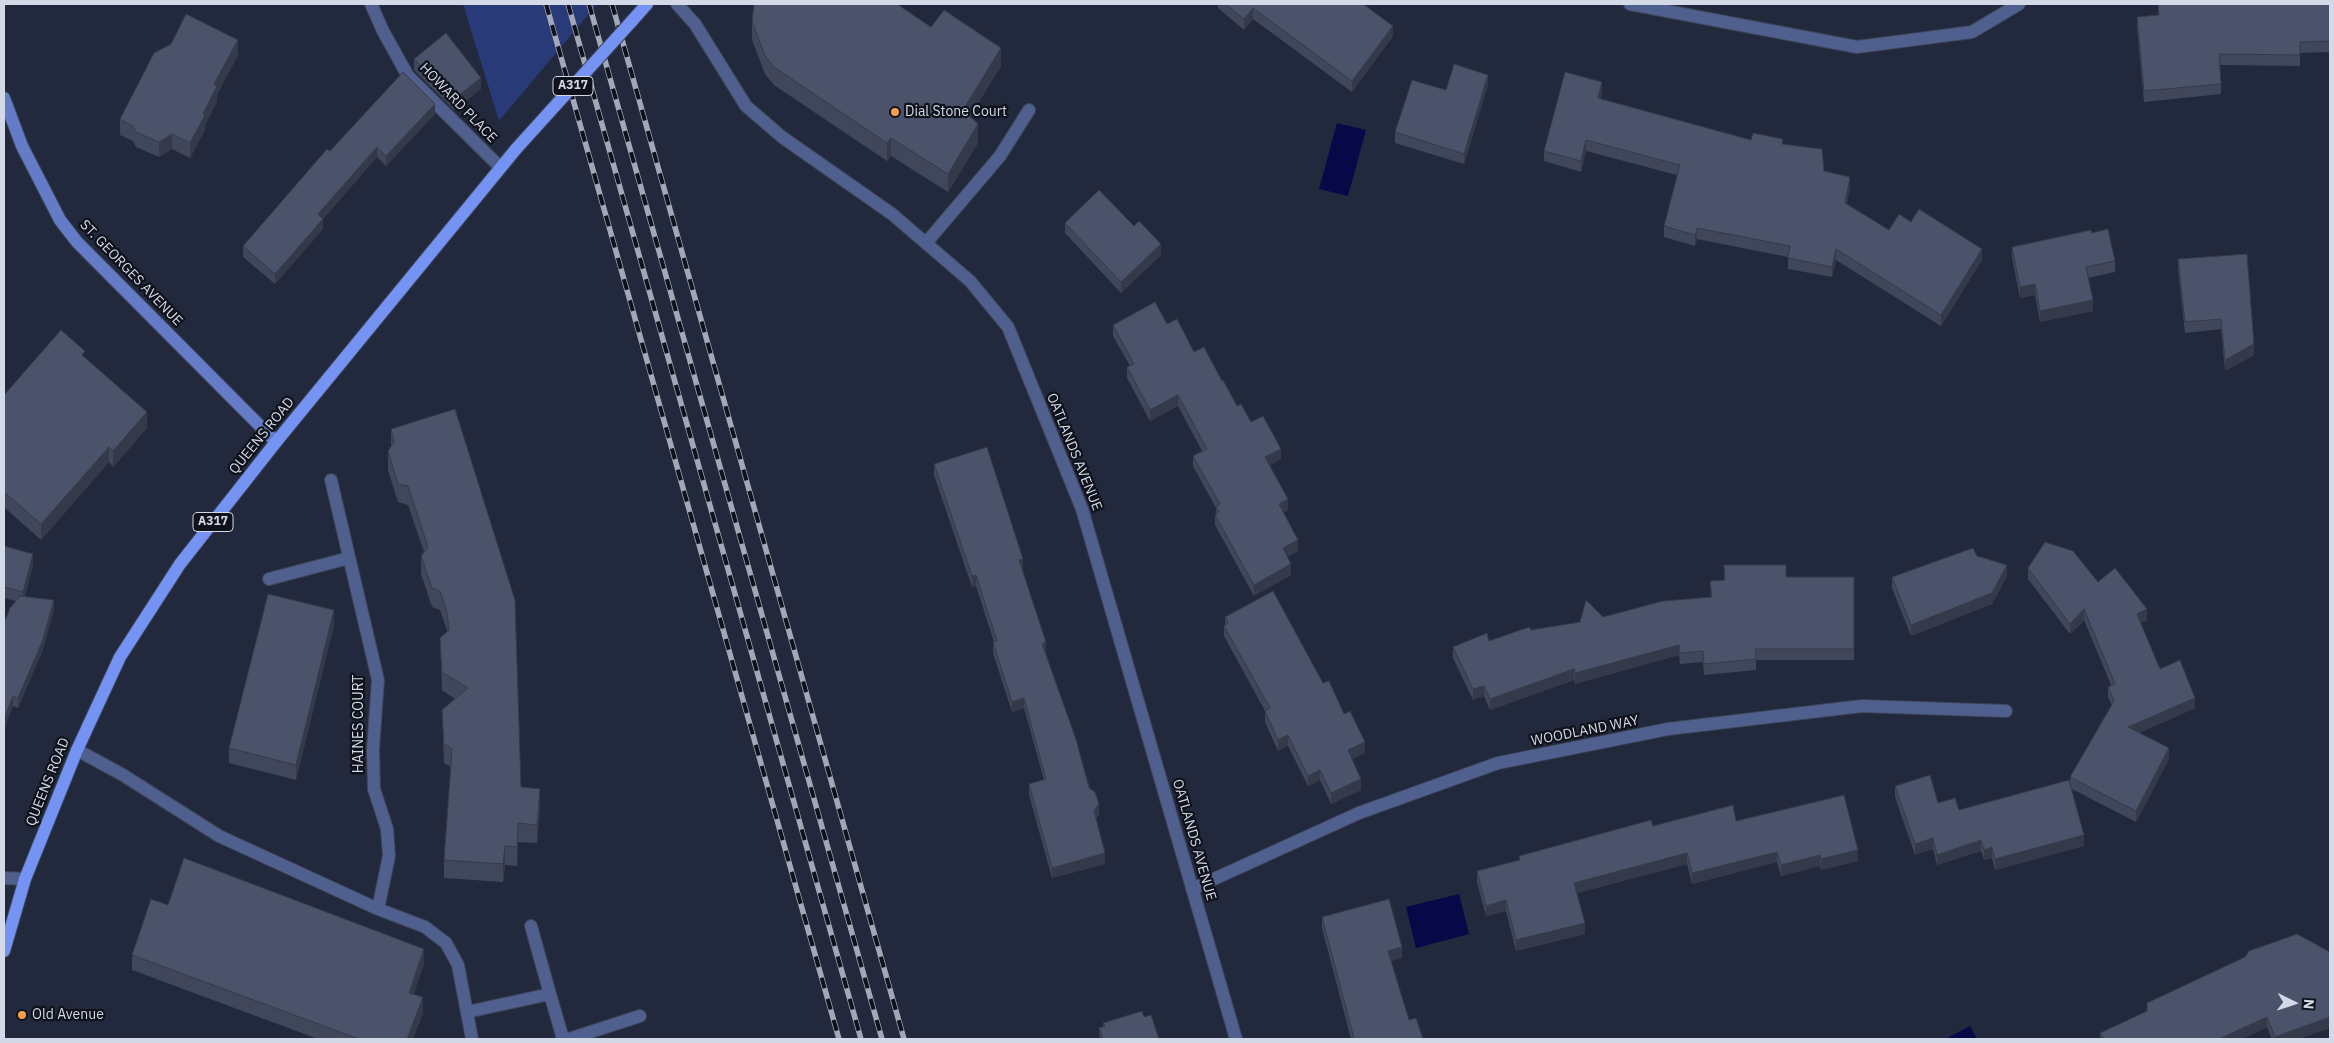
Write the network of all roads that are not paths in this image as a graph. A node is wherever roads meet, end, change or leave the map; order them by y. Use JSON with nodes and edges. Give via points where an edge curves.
{"nodes":[{"id":1,"x":371,"y":4,"type":"edge"},
{"id":2,"x":647,"y":4,"type":"edge"},
{"id":3,"x":677,"y":4,"type":"edge"},
{"id":4,"x":1630,"y":4,"type":"edge"},
{"id":5,"x":2019,"y":4,"type":"edge"},
{"id":6,"x":4,"y":98,"type":"edge"},
{"id":7,"x":1029,"y":110,"type":"dead end"},
{"id":8,"x":500,"y":168,"type":"junction"},
{"id":9,"x":926,"y":243,"type":"junction"},
{"id":10,"x":276,"y":442,"type":"junction"},
{"id":11,"x":331,"y":480,"type":"dead end"},
{"id":12,"x":349,"y":558,"type":"junction"},
{"id":13,"x":269,"y":579,"type":"dead end"},
{"id":14,"x":2006,"y":711,"type":"dead end"},
{"id":15,"x":77,"y":750,"type":"junction"},
{"id":16,"x":4,"y":878,"type":"edge"},
{"id":17,"x":25,"y":879,"type":"junction"},
{"id":18,"x":1192,"y":889,"type":"junction"},
{"id":19,"x":378,"y":909,"type":"junction"},
{"id":20,"x":532,"y":926,"type":"dead end"},
{"id":21,"x":4,"y":951,"type":"edge"},
{"id":22,"x":550,"y":994,"type":"junction"},
{"id":23,"x":467,"y":1012,"type":"junction"},
{"id":24,"x":640,"y":1016,"type":"dead end"},
{"id":25,"x":472,"y":1039,"type":"edge"},
{"id":26,"x":562,"y":1039,"type":"edge"},
{"id":27,"x":569,"y":1039,"type":"edge"},
{"id":28,"x":1236,"y":1039,"type":"edge"}],
"edges":[{"from":1,"to":8,"type":"street","name":"HOWARD PLACE","via":[[408,76]]},
{"from":2,"to":8,"type":"main road","name":"QUEENS ROAD","number":"A317","bridge":true},
{"from":3,"to":9,"type":"street","name":"OATLANDS AVENUE","via":[[695,24],[746,106],[782,137],[892,214]]},
{"from":4,"to":5,"type":"street","via":[[1857,47],[1972,32]]},
{"from":6,"to":10,"type":"main road","name":"ST. GEORGES AVENUE","via":[[22,146],[60,220],[77,242]]},
{"from":7,"to":9,"type":"street","via":[[1000,156]]},
{"from":8,"to":10,"type":"main road","name":"QUEENS ROAD","number":"A317"},
{"from":9,"to":18,"type":"street","name":"OATLANDS AVENUE","via":[[970,281],[1008,327],[1082,509]]},
{"from":10,"to":15,"type":"main road","name":"QUEENS ROAD","number":"A317","via":[[180,564],[120,657]]},
{"from":11,"to":12,"type":"street","name":"HAINES COURT"},
{"from":12,"to":13,"type":"street"},
{"from":12,"to":19,"type":"street","name":"HAINES COURT","via":[[378,680],[374,789],[387,829],[389,856]]},
{"from":14,"to":18,"type":"street","name":"WOODLAND WAY","via":[[1862,706],[1668,729],[1498,763],[1359,813]]},
{"from":15,"to":17,"type":"main road","name":"QUEENS ROAD","number":"A317"},
{"from":15,"to":19,"type":"street","via":[[219,836]]},
{"from":16,"to":17,"type":"street"},
{"from":17,"to":21,"type":"main road","name":"QUEENS ROAD","number":"A317"},
{"from":18,"to":28,"type":"street","name":"OATLANDS AVENUE"},
{"from":19,"to":23,"type":"street","via":[[425,927],[446,943],[458,965]]},
{"from":20,"to":22,"type":"street"},
{"from":22,"to":23,"type":"street"},
{"from":22,"to":26,"type":"street"},
{"from":23,"to":25,"type":"street"},
{"from":24,"to":27,"type":"street"}]}
